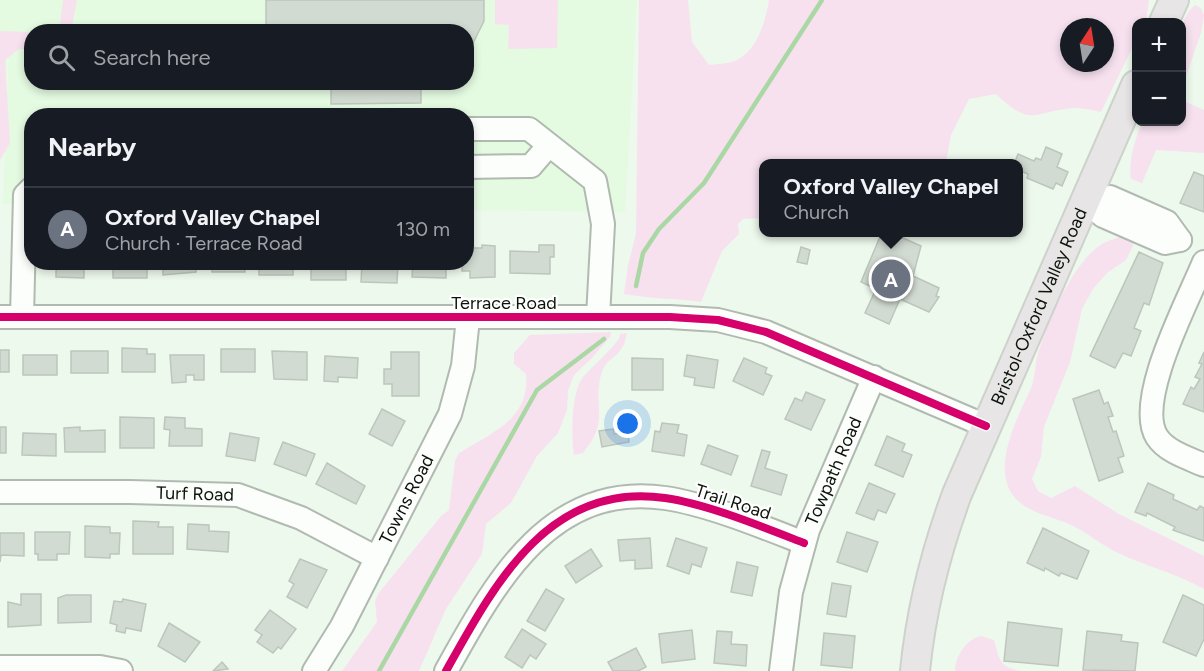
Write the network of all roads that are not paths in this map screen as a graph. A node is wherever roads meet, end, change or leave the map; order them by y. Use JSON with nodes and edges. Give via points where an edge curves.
{"nodes":[{"id":1,"x":1174,"y":0,"type":"edge"},
{"id":2,"x":1166,"y":18,"type":"edge"},
{"id":3,"x":1132,"y":96,"type":"edge"},
{"id":4,"x":474,"y":129,"type":"edge"},
{"id":5,"x":549,"y":145,"type":"junction"},
{"id":6,"x":474,"y":167,"type":"edge"},
{"id":7,"x":1085,"y":201,"type":"junction"},
{"id":8,"x":24,"y":204,"type":"edge"},
{"id":9,"x":1204,"y":250,"type":"edge"},
{"id":10,"x":1204,"y":262,"type":"edge"},
{"id":11,"x":11,"y":317,"type":"edge"},
{"id":12,"x":468,"y":318,"type":"junction"},
{"id":13,"x":598,"y":318,"type":"junction"},
{"id":14,"x":874,"y":377,"type":"junction"},
{"id":15,"x":986,"y":426,"type":"junction"},
{"id":16,"x":1204,"y":465,"type":"edge"},
{"id":17,"x":0,"y":492,"type":"edge"},
{"id":18,"x":804,"y":543,"type":"junction"},
{"id":19,"x":377,"y":558,"type":"junction"},
{"id":20,"x":0,"y":667,"type":"edge"},
{"id":21,"x":121,"y":671,"type":"edge"},
{"id":22,"x":314,"y":671,"type":"edge"},
{"id":23,"x":446,"y":671,"type":"edge"},
{"id":24,"x":781,"y":671,"type":"edge"},
{"id":25,"x":915,"y":671,"type":"edge"}],
"edges":[{"from":1,"to":2,"type":"main road"},
{"from":3,"to":7,"type":"main road","name":"Bristol-Oxford Valley Road"},
{"from":4,"to":5,"type":"street","via":[[529,129]]},
{"from":5,"to":6,"type":"street","via":[[531,166]]},
{"from":5,"to":13,"type":"street","via":[[595,181],[603,224]]},
{"from":7,"to":9,"type":"street","via":[[1110,197],[1167,222],[1180,240]]},
{"from":7,"to":15,"type":"main road","name":"Bristol-Oxford Valley Road"},
{"from":8,"to":11,"type":"street"},
{"from":10,"to":16,"type":"street","via":[[1154,385],[1151,408],[1157,437],[1176,453]]},
{"from":11,"to":12,"type":"street","name":"Terrace Road"},
{"from":12,"to":13,"type":"street","name":"Terrace Road"},
{"from":12,"to":19,"type":"street","name":"Towns Road","via":[[463,366],[450,414]]},
{"from":13,"to":14,"type":"street","name":"Terrace Road","via":[[670,317],[745,325]]},
{"from":14,"to":15,"type":"street","name":"Terrace Road"},
{"from":14,"to":18,"type":"street","name":"Towpath Road","via":[[825,485]]},
{"from":15,"to":25,"type":"main road","name":"Bristol-Oxford Valley Road","via":[[943,531],[930,579]]},
{"from":17,"to":19,"type":"street","name":"Turf Road","via":[[238,495],[302,518]]},
{"from":18,"to":23,"type":"street","name":"Trail Road","via":[[665,498],[622,498],[577,511],[558,520],[520,554]]},
{"from":18,"to":24,"type":"street","name":"Towpath Road","via":[[791,592]]},
{"from":19,"to":22,"type":"street","name":"Towns Road"},
{"from":20,"to":21,"type":"street","via":[[100,667]]}]}
